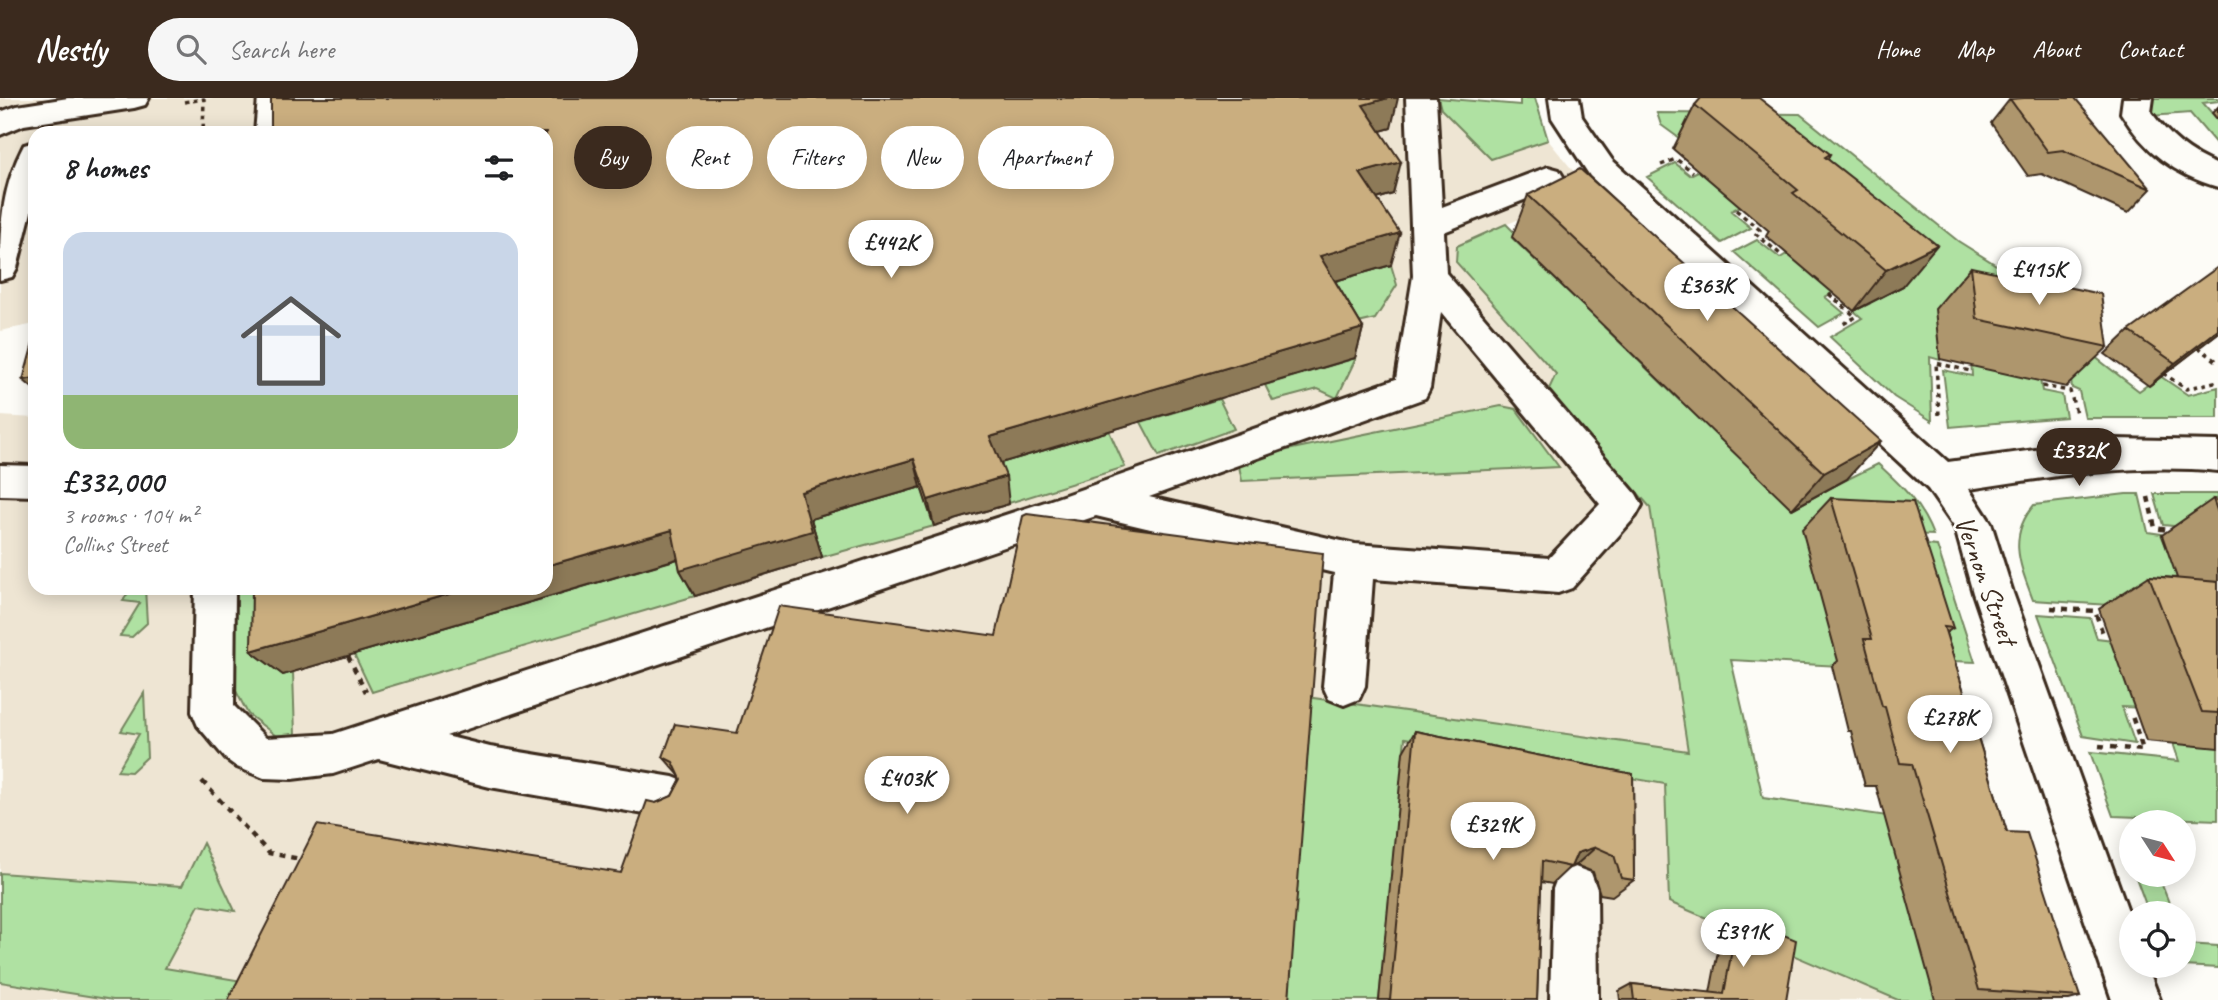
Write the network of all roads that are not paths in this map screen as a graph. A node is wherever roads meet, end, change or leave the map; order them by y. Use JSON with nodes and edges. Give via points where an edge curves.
{"nodes":[{"id":1,"x":135,"y":98,"type":"edge"},
{"id":2,"x":273,"y":98,"type":"edge"},
{"id":3,"x":1421,"y":98,"type":"edge"},
{"id":4,"x":1564,"y":98,"type":"edge"},
{"id":5,"x":2138,"y":98,"type":"edge"},
{"id":6,"x":11,"y":113,"type":"edge"},
{"id":7,"x":57,"y":114,"type":"edge"},
{"id":8,"x":89,"y":126,"type":"edge"},
{"id":9,"x":271,"y":126,"type":"edge"},
{"id":10,"x":2218,"y":176,"type":"edge"},
{"id":11,"x":1548,"y":178,"type":"dead end"},
{"id":12,"x":22,"y":183,"type":"edge"},
{"id":13,"x":1426,"y":226,"type":"junction"},
{"id":14,"x":2,"y":254,"type":"edge"},
{"id":15,"x":1430,"y":276,"type":"junction"},
{"id":16,"x":2218,"y":456,"type":"edge"},
{"id":17,"x":1941,"y":478,"type":"junction"},
{"id":18,"x":0,"y":480,"type":"edge"},
{"id":19,"x":28,"y":481,"type":"edge"},
{"id":20,"x":1095,"y":500,"type":"junction"},
{"id":21,"x":1355,"y":561,"type":"junction"},
{"id":22,"x":215,"y":595,"type":"edge"},
{"id":23,"x":1344,"y":686,"type":"dead end"},
{"id":24,"x":379,"y":739,"type":"junction"},
{"id":25,"x":673,"y":798,"type":"edge"},
{"id":26,"x":1575,"y":889,"type":"edge"},
{"id":27,"x":1574,"y":1000,"type":"edge"},
{"id":28,"x":2136,"y":1000,"type":"edge"}],
"edges":[{"from":1,"to":7,"type":"street"},
{"from":1,"to":8,"type":"street"},
{"from":2,"to":9,"type":"street"},
{"from":3,"to":13,"type":"street"},
{"from":4,"to":17,"type":"street","name":"Vernon Street","via":[[1567,118],[1601,168]]},
{"from":5,"to":10,"type":"street","via":[[2136,113],[2160,146],[2182,163]]},
{"from":6,"to":7,"type":"street"},
{"from":6,"to":12,"type":"street","via":[[18,142],[12,172]]},
{"from":11,"to":13,"type":"street"},
{"from":12,"to":14,"type":"street"},
{"from":13,"to":15,"type":"street"},
{"from":15,"to":20,"type":"street","via":[[1412,388]]},
{"from":15,"to":21,"type":"street","via":[[1623,505],[1558,576]]},
{"from":16,"to":17,"type":"street","via":[[2182,452],[2088,458]]},
{"from":17,"to":28,"type":"street","name":"Vernon Street","via":[[1972,523]]},
{"from":18,"to":19,"type":"street"},
{"from":20,"to":21,"type":"street"},
{"from":20,"to":24,"type":"street"},
{"from":21,"to":23,"type":"street"},
{"from":22,"to":24,"type":"street","via":[[213,712],[247,752],[270,762],[333,754]]},
{"from":24,"to":25,"type":"street","via":[[490,767]]},
{"from":26,"to":27,"type":"street"}]}
